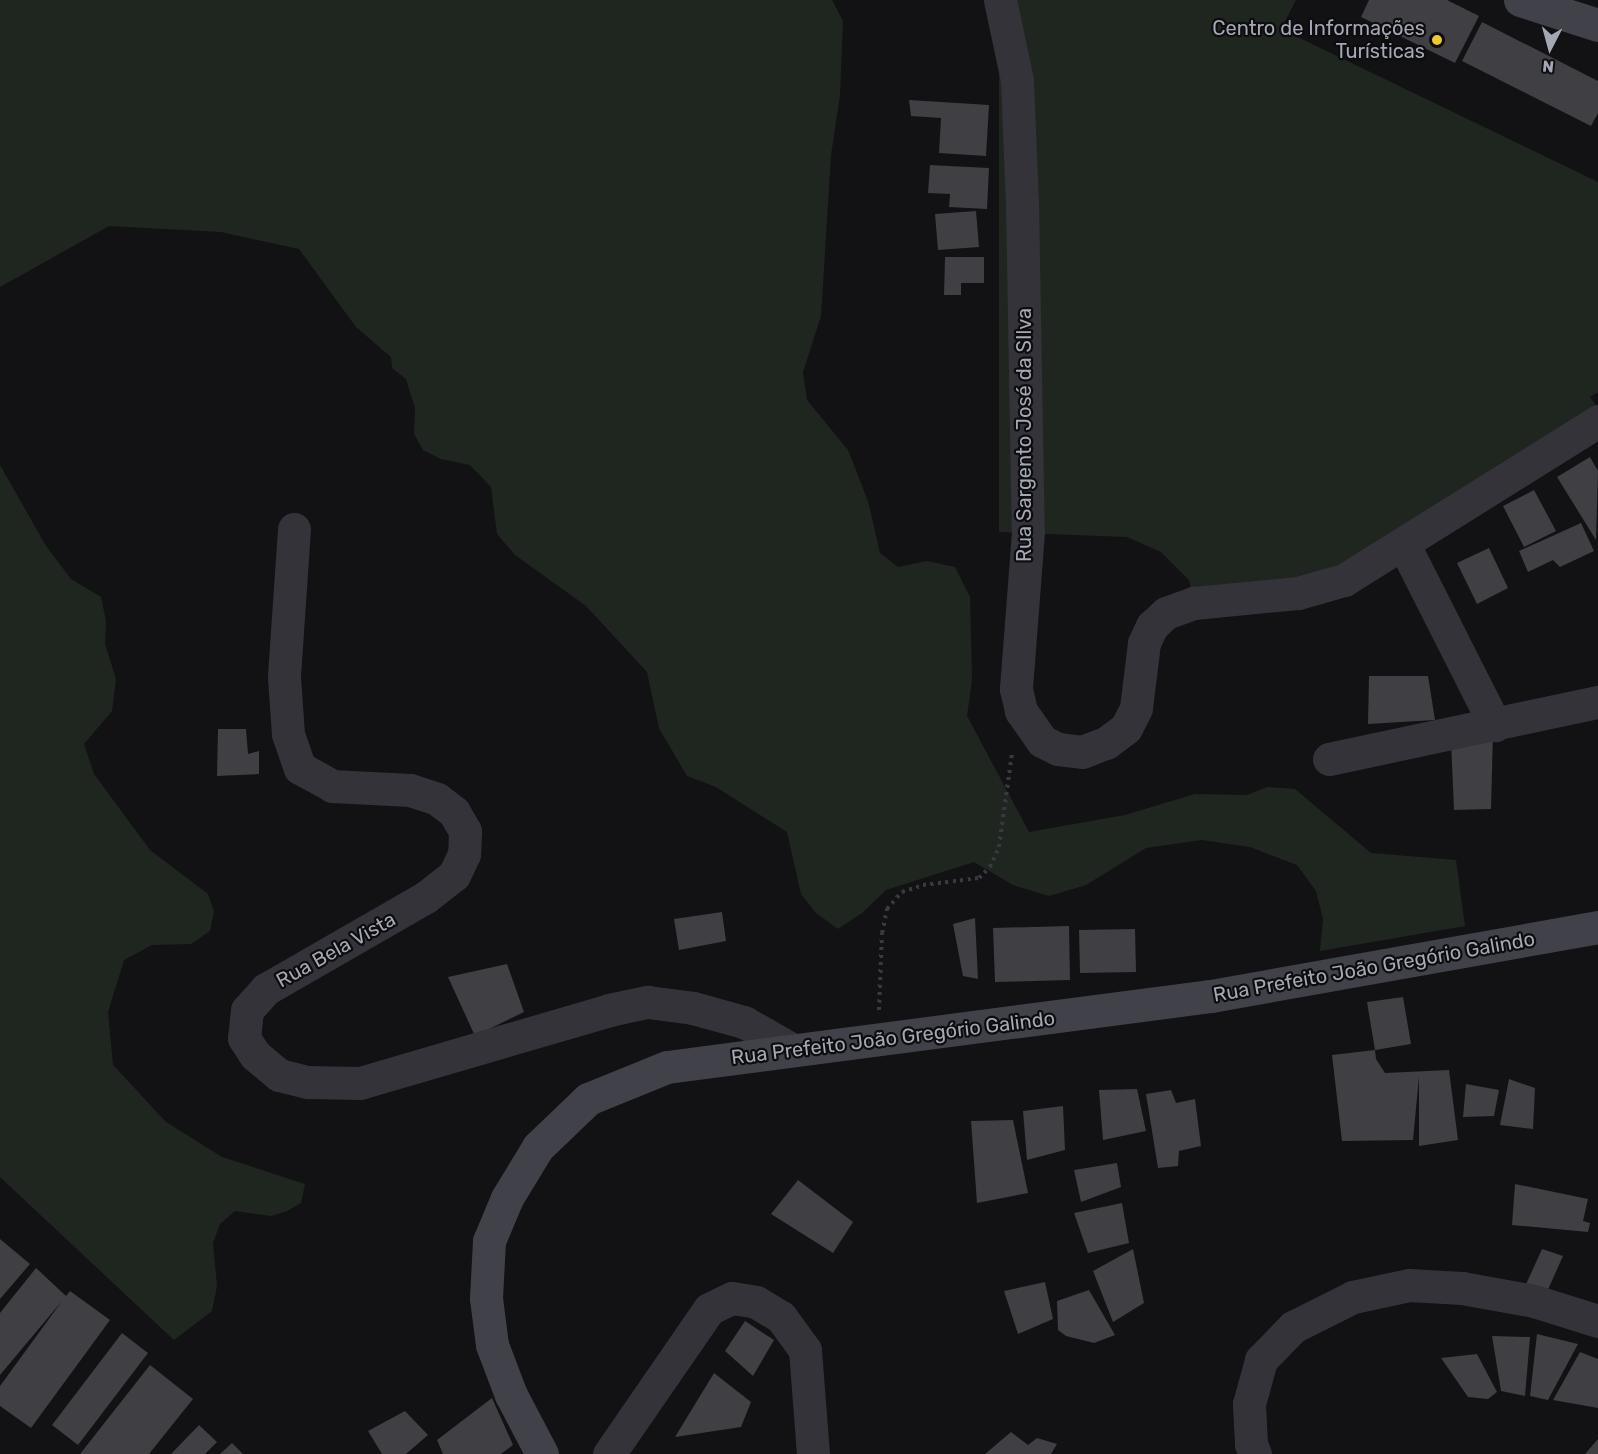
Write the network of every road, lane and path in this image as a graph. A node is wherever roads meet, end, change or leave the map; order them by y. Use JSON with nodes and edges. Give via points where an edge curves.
{"nodes":[{"id":1,"x":1000,"y":0,"type":"edge"},
{"id":2,"x":1520,"y":0,"type":"edge"},
{"id":3,"x":1554,"y":8,"type":"edge"},
{"id":4,"x":1598,"y":25,"type":"edge"},
{"id":5,"x":1598,"y":421,"type":"edge"},
{"id":6,"x":294,"y":529,"type":"dead end"},
{"id":7,"x":1404,"y":545,"type":"junction"},
{"id":8,"x":1598,"y":702,"type":"edge"},
{"id":9,"x":1495,"y":725,"type":"junction"},
{"id":10,"x":1012,"y":743,"type":"dead end"},
{"id":11,"x":1329,"y":759,"type":"dead end"},
{"id":12,"x":1598,"y":927,"type":"edge"},
{"id":13,"x":878,"y":1040,"type":"junction"},
{"id":14,"x":792,"y":1050,"type":"junction"},
{"id":15,"x":1598,"y":1321,"type":"edge"},
{"id":16,"x":543,"y":1454,"type":"edge"},
{"id":17,"x":609,"y":1454,"type":"edge"},
{"id":18,"x":813,"y":1454,"type":"edge"},
{"id":19,"x":1255,"y":1454,"type":"edge"}],
"edges":[{"from":1,"to":7,"type":"street","name":"Rua Sargento José da SIlva","via":[[1017,80],[1022,202],[1028,532],[1016,689],[1021,711],[1033,730],[1042,741],[1082,752],[1106,743],[1126,728],[1136,708],[1144,643],[1152,626],[1166,613],[1194,603],[1298,593],[1333,584]]},
{"from":2,"to":3,"type":"main road"},
{"from":3,"to":4,"type":"main road"},
{"from":5,"to":7,"type":"street","name":"Rua Sargento José da SIlva"},
{"from":6,"to":14,"type":"street","name":"Rua Bela Vista","via":[[284,678],[288,734],[300,768],[332,786],[410,790],[437,799],[454,812],[465,831],[464,854],[454,875],[426,897],[266,989],[247,1010],[244,1038],[255,1055],[279,1075],[308,1082],[360,1083],[648,1002],[693,1008],[744,1022]]},
{"from":7,"to":9,"type":"street"},
{"from":8,"to":9,"type":"street"},
{"from":9,"to":11,"type":"street"},
{"from":10,"to":13,"type":"path","via":[[1007,807],[999,847],[990,867],[979,878],[922,885],[902,892],[887,909],[882,933]]},
{"from":12,"to":13,"type":"main road","name":"Rua Prefeito João Gregório Galindo","via":[[1211,996]]},
{"from":13,"to":14,"type":"main road","name":"Rua Prefeito João Gregório Galindo"},
{"from":14,"to":16,"type":"main road","name":"Rua Prefeito João Gregório Galindo","via":[[667,1067],[588,1099],[538,1147],[517,1181],[489,1241],[486,1298],[492,1346],[511,1395]]},
{"from":15,"to":19,"type":"street","via":[[1534,1301],[1461,1288],[1409,1285],[1353,1297],[1293,1327],[1261,1359],[1249,1404]]},
{"from":17,"to":18,"type":"street","via":[[709,1309],[732,1298],[756,1302],[781,1317],[805,1350]]}]}
